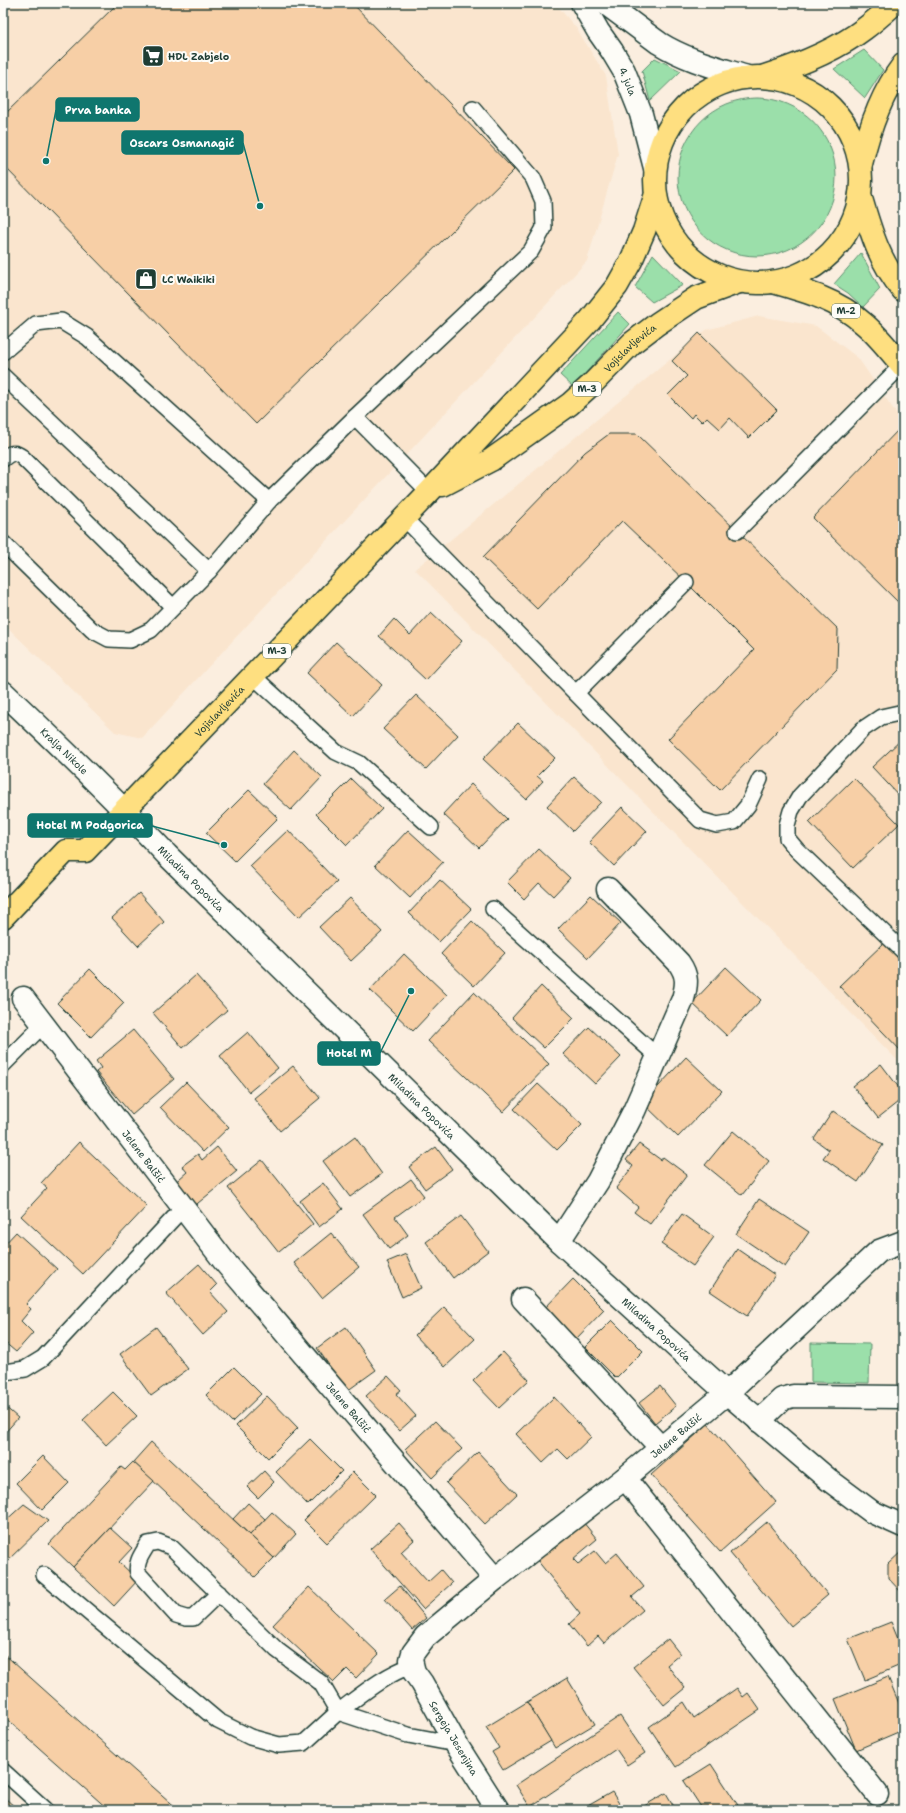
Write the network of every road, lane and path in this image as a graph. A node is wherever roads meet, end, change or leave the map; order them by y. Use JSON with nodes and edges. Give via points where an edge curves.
{"nodes":[{"id":1,"x":582,"y":3,"type":"edge"},
{"id":2,"x":605,"y":3,"type":"edge"},
{"id":3,"x":895,"y":3,"type":"edge"},
{"id":4,"x":903,"y":65,"type":"edge"},
{"id":5,"x":756,"y":77,"type":"junction"},
{"id":6,"x":473,"y":108,"type":"dead end"},
{"id":7,"x":655,"y":168,"type":"junction"},
{"id":8,"x":861,"y":168,"type":"junction"},
{"id":9,"x":860,"y":193,"type":"junction"},
{"id":10,"x":655,"y":198,"type":"junction"},
{"id":11,"x":739,"y":282,"type":"junction"},
{"id":12,"x":773,"y":282,"type":"junction"},
{"id":13,"x":903,"y":290,"type":"edge"},
{"id":14,"x":3,"y":352,"type":"edge"},
{"id":15,"x":903,"y":366,"type":"edge"},
{"id":16,"x":3,"y":376,"type":"edge"},
{"id":17,"x":355,"y":417,"type":"junction"},
{"id":18,"x":3,"y":459,"type":"edge"},
{"id":19,"x":429,"y":492,"type":"junction"},
{"id":20,"x":269,"y":501,"type":"junction"},
{"id":21,"x":404,"y":518,"type":"junction"},
{"id":22,"x":737,"y":531,"type":"dead end"},
{"id":23,"x":3,"y":543,"type":"edge"},
{"id":24,"x":209,"y":571,"type":"junction"},
{"id":25,"x":686,"y":582,"type":"dead end"},
{"id":26,"x":174,"y":607,"type":"junction"},
{"id":27,"x":253,"y":676,"type":"junction"},
{"id":28,"x":3,"y":692,"type":"edge"},
{"id":29,"x":576,"y":692,"type":"junction"},
{"id":30,"x":903,"y":713,"type":"edge"},
{"id":31,"x":760,"y":779,"type":"dead end"},
{"id":32,"x":125,"y":810,"type":"junction"},
{"id":33,"x":431,"y":827,"type":"dead end"},
{"id":34,"x":608,"y":889,"type":"dead end"},
{"id":35,"x":493,"y":909,"type":"dead end"},
{"id":36,"x":3,"y":917,"type":"edge"},
{"id":37,"x":903,"y":951,"type":"edge"},
{"id":38,"x":23,"y":998,"type":"dead end"},
{"id":39,"x":44,"y":1024,"type":"junction"},
{"id":40,"x":658,"y":1057,"type":"junction"},
{"id":41,"x":3,"y":1065,"type":"edge"},
{"id":42,"x":183,"y":1208,"type":"junction"},
{"id":43,"x":559,"y":1241,"type":"junction"},
{"id":44,"x":903,"y":1242,"type":"edge"},
{"id":45,"x":523,"y":1299,"type":"dead end"},
{"id":46,"x":3,"y":1369,"type":"edge"},
{"id":47,"x":727,"y":1393,"type":"junction"},
{"id":48,"x":903,"y":1397,"type":"edge"},
{"id":49,"x":759,"y":1421,"type":"junction"},
{"id":50,"x":660,"y":1448,"type":"junction"},
{"id":51,"x":624,"y":1478,"type":"junction"},
{"id":52,"x":903,"y":1526,"type":"edge"},
{"id":53,"x":44,"y":1575,"type":"dead end"},
{"id":54,"x":495,"y":1579,"type":"junction"},
{"id":55,"x":219,"y":1593,"type":"junction"},
{"id":56,"x":411,"y":1666,"type":"junction"},
{"id":57,"x":338,"y":1712,"type":"junction"},
{"id":58,"x":456,"y":1744,"type":"junction"},
{"id":59,"x":3,"y":1771,"type":"edge"},
{"id":60,"x":877,"y":1794,"type":"dead end"},
{"id":61,"x":46,"y":1810,"type":"edge"},
{"id":62,"x":498,"y":1810,"type":"edge"}],
"edges":[{"from":1,"to":7,"type":"street","name":"4. jula","via":[[624,71],[641,114]]},
{"from":2,"to":5,"type":"street","via":[[659,42],[689,58]]},
{"from":3,"to":5,"type":"main road","number":"M-2","via":[[864,30],[827,52],[794,66]]},
{"from":4,"to":8,"type":"main road","number":"M-2","via":[[879,105],[868,134]]},
{"from":5,"to":7,"type":"main road","number":"M-2","via":[[714,86],[685,106],[665,134]]},
{"from":5,"to":8,"type":"main road","number":"M-2","via":[[793,82],[818,96],[838,115],[853,140]]},
{"from":6,"to":17,"type":"lane","via":[[533,178],[543,201],[544,228],[531,251]]},
{"from":7,"to":10,"type":"main road","number":"M-2"},
{"from":8,"to":9,"type":"main road","number":"M-2"},
{"from":9,"to":12,"type":"main road","number":"M-2","via":[[853,219],[840,242],[822,261],[799,275]]},
{"from":9,"to":13,"type":"main road","number":"M-2","via":[[878,250]]},
{"from":10,"to":11,"type":"main road","number":"M-2","via":[[662,222],[676,244],[689,257],[715,275]]},
{"from":10,"to":19,"type":"main road","name":"Vojislavljevića","number":"M-3","via":[[644,231],[617,286],[590,320]]},
{"from":11,"to":12,"type":"main road","number":"M-2"},
{"from":11,"to":19,"type":"main road","name":"Vojislavljevića","number":"M-3","via":[[696,298],[657,324],[632,343],[570,404],[491,460]]},
{"from":12,"to":15,"type":"main road","number":"M-2","via":[[833,302],[863,322]]},
{"from":14,"to":20,"type":"lane","via":[[36,324],[61,322],[87,337]]},
{"from":15,"to":22,"type":"lane"},
{"from":16,"to":24,"type":"lane"},
{"from":17,"to":19,"type":"lane"},
{"from":17,"to":20,"type":"lane"},
{"from":18,"to":26,"type":"lane","via":[[10,453],[17,453],[22,457]]},
{"from":19,"to":21,"type":"main road","name":"Vojislavljevića","number":"M-3"},
{"from":20,"to":24,"type":"lane"},
{"from":21,"to":27,"type":"main road","name":"Vojislavljevića","number":"M-3"},
{"from":21,"to":29,"type":"lane"},
{"from":23,"to":26,"type":"lane","via":[[92,630],[109,639],[130,640],[151,630]]},
{"from":24,"to":26,"type":"lane"},
{"from":25,"to":29,"type":"lane"},
{"from":27,"to":32,"type":"main road","name":"Vojislavljevića","number":"M-3"},
{"from":27,"to":33,"type":"lane","via":[[336,752],[359,762]]},
{"from":28,"to":32,"type":"street","name":"Kralja Nikole"},
{"from":29,"to":31,"type":"lane","via":[[700,820],[717,825],[734,822],[748,804]]},
{"from":30,"to":37,"type":"lane","via":[[881,717],[862,729],[800,796],[791,811],[787,838]]},
{"from":32,"to":36,"type":"main road","name":"Vojislavljevića","number":"M-3","via":[[85,851],[66,851]]},
{"from":32,"to":43,"type":"street","name":"Miladina Popovića","via":[[167,855]]},
{"from":34,"to":40,"type":"street","via":[[686,973],[687,985],[683,999]]},
{"from":35,"to":40,"type":"lane"},
{"from":38,"to":39,"type":"street","name":"Jelene Balšić"},
{"from":39,"to":41,"type":"lane"},
{"from":39,"to":42,"type":"street","name":"Jelene Balšić"},
{"from":40,"to":43,"type":"street","via":[[598,1181]]},
{"from":42,"to":46,"type":"lane","via":[[43,1358],[25,1369],[6,1372]]},
{"from":42,"to":54,"type":"street","name":"Jelene Balšić","via":[[224,1261]]},
{"from":43,"to":47,"type":"street","name":"Miladina Popovića"},
{"from":44,"to":47,"type":"street","via":[[879,1251]]},
{"from":45,"to":50,"type":"street"},
{"from":47,"to":49,"type":"street","name":"Miladina Popovića"},
{"from":47,"to":50,"type":"street","name":"Jelene Balšić"},
{"from":48,"to":49,"type":"street","via":[[793,1396],[782,1399]]},
{"from":49,"to":52,"type":"street","name":"Miladina Popovića","via":[[829,1480],[872,1512]]},
{"from":50,"to":51,"type":"street","name":"Jelene Balšić"},
{"from":51,"to":54,"type":"street","name":"Jelene Balšić"},
{"from":51,"to":60,"type":"street"},
{"from":53,"to":57,"type":"lane","via":[[218,1721],[250,1737],[279,1745],[304,1743]]},
{"from":54,"to":56,"type":"street","via":[[425,1638],[413,1653]]},
{"from":55,"to":55,"type":"lane","via":[[171,1547],[158,1542],[148,1544],[139,1560],[138,1572],[176,1615],[193,1618]]},
{"from":55,"to":57,"type":"lane","via":[[277,1650],[321,1683]]},
{"from":56,"to":57,"type":"lane","via":[[370,1688]]},
{"from":56,"to":58,"type":"street","name":"Sergeja Jesenjina"},
{"from":57,"to":58,"type":"lane","via":[[408,1735]]},
{"from":58,"to":62,"type":"street","name":"Sergeja Jesenjina"},
{"from":59,"to":61,"type":"lane"}]}
